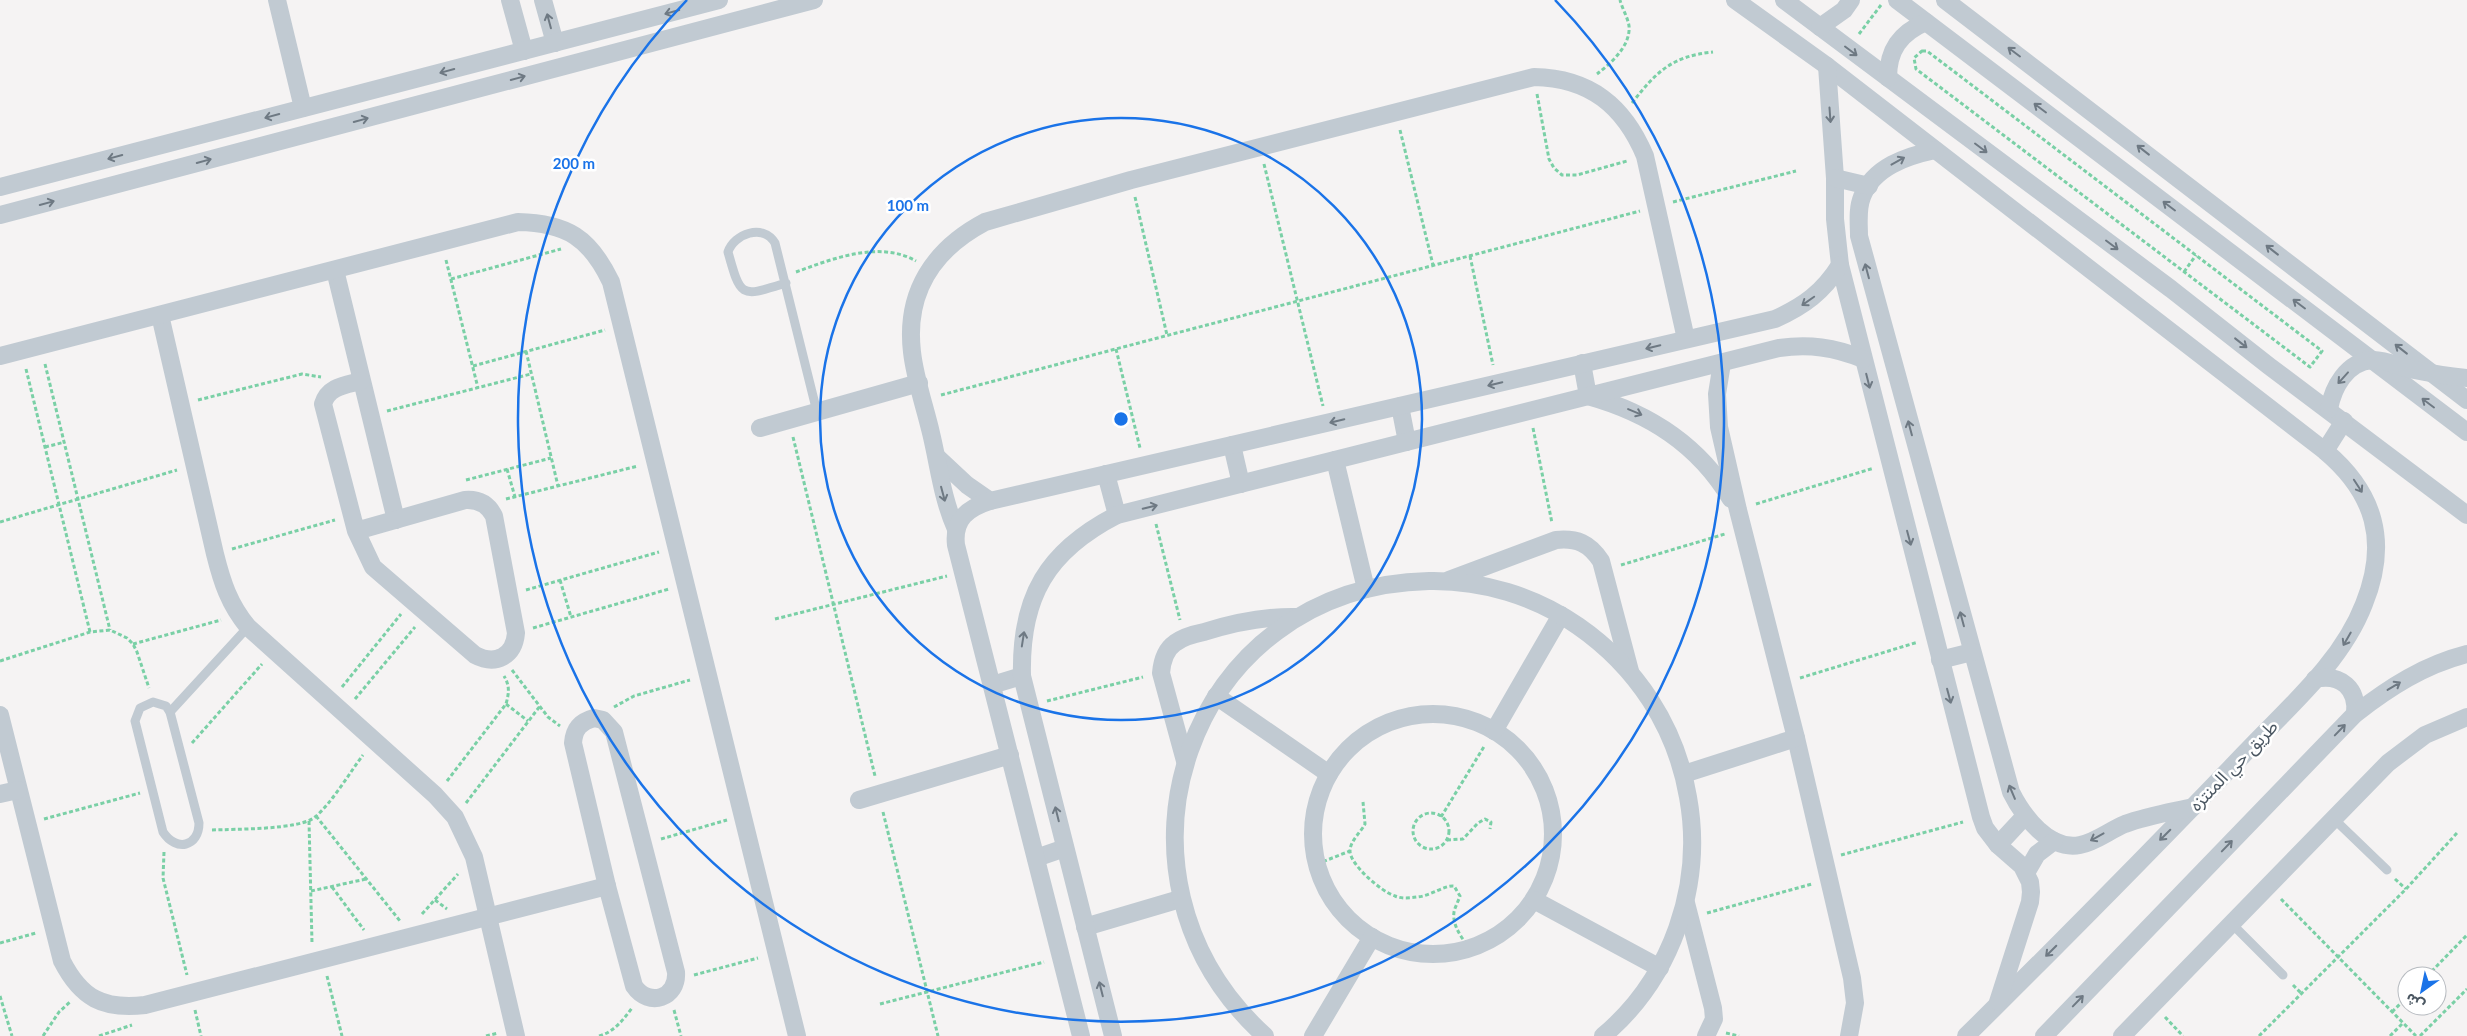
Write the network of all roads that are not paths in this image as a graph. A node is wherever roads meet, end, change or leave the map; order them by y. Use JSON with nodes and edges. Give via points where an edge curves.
{"nodes":[{"id":1,"x":278,"y":0,"type":"edge"},
{"id":2,"x":510,"y":0,"type":"edge"},
{"id":3,"x":543,"y":0,"type":"edge"},
{"id":4,"x":719,"y":0,"type":"edge"},
{"id":5,"x":814,"y":0,"type":"edge"},
{"id":6,"x":1735,"y":0,"type":"edge"},
{"id":7,"x":1784,"y":0,"type":"edge"},
{"id":8,"x":1851,"y":0,"type":"edge"},
{"id":9,"x":1897,"y":0,"type":"edge"},
{"id":10,"x":1945,"y":0,"type":"edge"},
{"id":11,"x":1926,"y":22,"type":"junction"},
{"id":12,"x":1820,"y":27,"type":"junction"},
{"id":13,"x":555,"y":43,"type":"junction"},
{"id":14,"x":524,"y":51,"type":"junction"},
{"id":15,"x":1826,"y":66,"type":"junction"},
{"id":16,"x":1888,"y":78,"type":"junction"},
{"id":17,"x":304,"y":108,"type":"junction"},
{"id":18,"x":2125,"y":136,"type":"junction"},
{"id":19,"x":1935,"y":150,"type":"junction"},
{"id":20,"x":2109,"y":160,"type":"junction"},
{"id":21,"x":1835,"y":178,"type":"junction"},
{"id":22,"x":1869,"y":186,"type":"junction"},
{"id":23,"x":0,"y":187,"type":"edge"},
{"id":24,"x":1859,"y":212,"type":"junction"},
{"id":25,"x":0,"y":215,"type":"edge"},
{"id":26,"x":1835,"y":219,"type":"junction"},
{"id":27,"x":1840,"y":265,"type":"junction"},
{"id":28,"x":335,"y":270,"type":"junction"},
{"id":29,"x":785,"y":279,"type":"junction"},
{"id":30,"x":160,"y":315,"type":"junction"},
{"id":31,"x":1686,"y":339,"type":"junction"},
{"id":32,"x":0,"y":356,"type":"edge"},
{"id":33,"x":1863,"y":359,"type":"junction"},
{"id":34,"x":2372,"y":360,"type":"junction"},
{"id":35,"x":1582,"y":363,"type":"junction"},
{"id":36,"x":1722,"y":363,"type":"junction"},
{"id":37,"x":2434,"y":374,"type":"junction"},
{"id":38,"x":2467,"y":378,"type":"edge"},
{"id":39,"x":362,"y":381,"type":"junction"},
{"id":40,"x":921,"y":392,"type":"junction"},
{"id":41,"x":1588,"y":396,"type":"junction"},
{"id":42,"x":2467,"y":400,"type":"edge"},
{"id":43,"x":1400,"y":406,"type":"junction"},
{"id":44,"x":2328,"y":409,"type":"junction"},
{"id":45,"x":817,"y":412,"type":"junction"},
{"id":46,"x":2344,"y":421,"type":"junction"},
{"id":47,"x":760,"y":428,"type":"dead end"},
{"id":48,"x":2467,"y":432,"type":"edge"},
{"id":49,"x":1407,"y":442,"type":"junction"},
{"id":50,"x":1232,"y":445,"type":"junction"},
{"id":51,"x":2325,"y":451,"type":"junction"},
{"id":52,"x":1917,"y":455,"type":"junction"},
{"id":53,"x":937,"y":457,"type":"junction"},
{"id":54,"x":1335,"y":460,"type":"junction"},
{"id":55,"x":1889,"y":463,"type":"junction"},
{"id":56,"x":1106,"y":474,"type":"junction"},
{"id":57,"x":1241,"y":484,"type":"junction"},
{"id":58,"x":990,"y":501,"type":"junction"},
{"id":59,"x":1738,"y":510,"type":"junction"},
{"id":60,"x":2467,"y":514,"type":"edge"},
{"id":61,"x":1117,"y":515,"type":"junction"},
{"id":62,"x":396,"y":520,"type":"junction"},
{"id":63,"x":354,"y":523,"type":"junction"},
{"id":64,"x":956,"y":529,"type":"junction"},
{"id":65,"x":1447,"y":581,"type":"junction"},
{"id":66,"x":1366,"y":589,"type":"junction"},
{"id":67,"x":1561,"y":614,"type":"junction"},
{"id":68,"x":1298,"y":617,"type":"junction"},
{"id":69,"x":243,"y":621,"type":"junction"},
{"id":70,"x":1972,"y":652,"type":"junction"},
{"id":71,"x":2467,"y":654,"type":"edge"},
{"id":72,"x":1940,"y":660,"type":"junction"},
{"id":73,"x":1630,"y":672,"type":"junction"},
{"id":74,"x":1022,"y":676,"type":"junction"},
{"id":75,"x":2315,"y":678,"type":"junction"},
{"id":76,"x":992,"y":685,"type":"junction"},
{"id":77,"x":1216,"y":696,"type":"junction"},
{"id":78,"x":170,"y":712,"type":"junction"},
{"id":79,"x":2355,"y":714,"type":"junction"},
{"id":80,"x":0,"y":715,"type":"edge"},
{"id":81,"x":2467,"y":717,"type":"edge"},
{"id":82,"x":1494,"y":731,"type":"junction"},
{"id":83,"x":1796,"y":738,"type":"junction"},
{"id":84,"x":1010,"y":755,"type":"junction"},
{"id":85,"x":1185,"y":761,"type":"junction"},
{"id":86,"x":6,"y":764,"type":"edge"},
{"id":87,"x":1329,"y":774,"type":"junction"},
{"id":88,"x":1684,"y":774,"type":"junction"},
{"id":89,"x":18,"y":790,"type":"junction"},
{"id":90,"x":0,"y":794,"type":"edge"},
{"id":91,"x":859,"y":800,"type":"dead end"},
{"id":92,"x":2193,"y":807,"type":"junction"},
{"id":93,"x":2025,"y":816,"type":"junction"},
{"id":94,"x":2334,"y":819,"type":"junction"},
{"id":95,"x":2054,"y":841,"type":"junction"},
{"id":96,"x":1998,"y":845,"type":"junction"},
{"id":97,"x":1066,"y":848,"type":"junction"},
{"id":98,"x":1036,"y":858,"type":"junction"},
{"id":99,"x":2386,"y":870,"type":"dead end"},
{"id":100,"x":2026,"y":873,"type":"junction"},
{"id":101,"x":607,"y":886,"type":"junction"},
{"id":102,"x":1180,"y":899,"type":"junction"},
{"id":103,"x":1534,"y":900,"type":"junction"},
{"id":104,"x":1688,"y":910,"type":"junction"},
{"id":105,"x":488,"y":917,"type":"junction"},
{"id":106,"x":2232,"y":924,"type":"junction"},
{"id":107,"x":1086,"y":927,"type":"junction"},
{"id":108,"x":1372,"y":937,"type":"junction"},
{"id":109,"x":1660,"y":968,"type":"junction"},
{"id":110,"x":2283,"y":976,"type":"dead end"},
{"id":111,"x":1997,"y":1005,"type":"junction"},
{"id":112,"x":1251,"y":1029,"type":"edge"},
{"id":113,"x":516,"y":1036,"type":"edge"},
{"id":114,"x":797,"y":1036,"type":"edge"},
{"id":115,"x":1081,"y":1036,"type":"edge"},
{"id":116,"x":1113,"y":1036,"type":"edge"},
{"id":117,"x":1265,"y":1036,"type":"edge"},
{"id":118,"x":1313,"y":1036,"type":"edge"},
{"id":119,"x":1603,"y":1036,"type":"edge"},
{"id":120,"x":1706,"y":1036,"type":"edge"},
{"id":121,"x":1849,"y":1036,"type":"edge"},
{"id":122,"x":1966,"y":1036,"type":"edge"},
{"id":123,"x":2044,"y":1036,"type":"edge"},
{"id":124,"x":2122,"y":1036,"type":"edge"}],
"edges":[{"from":1,"to":17,"type":"street"},
{"from":2,"to":14,"type":"street"},
{"from":13,"to":3,"type":"street","one_way":true},
{"from":4,"to":13,"type":"street","one_way":true},
{"from":25,"to":5,"type":"street","one_way":true},
{"from":6,"to":15,"type":"street","name":"طريق حي المنتزه"},
{"from":7,"to":12,"type":"street"},
{"from":8,"to":12,"type":"street","via":[[1844,10]]},
{"from":9,"to":11,"type":"street"},
{"from":18,"to":10,"type":"street","one_way":true},
{"from":11,"to":16,"type":"street","via":[[1901,37],[1888,63]]},
{"from":20,"to":11,"type":"street","one_way":true},
{"from":12,"to":16,"type":"street","one_way":true},
{"from":13,"to":14,"type":"street"},
{"from":14,"to":17,"type":"street","one_way":true},
{"from":15,"to":19,"type":"street","name":"طريق حي المنتزه"},
{"from":15,"to":21,"type":"street","one_way":true},
{"from":16,"to":44,"type":"street","one_way":true},
{"from":17,"to":23,"type":"street","one_way":true},
{"from":18,"to":20,"type":"street"},
{"from":37,"to":18,"type":"street","one_way":true},
{"from":22,"to":19,"type":"street","one_way":true,"via":[[1889,166],[1906,157]]},
{"from":19,"to":51,"type":"street","name":"طريق حي المنتزه"},
{"from":34,"to":20,"type":"street","one_way":true},
{"from":21,"to":22,"type":"street"},
{"from":21,"to":26,"type":"street"},
{"from":22,"to":24,"type":"street","via":[[1862,197]]},
{"from":24,"to":26,"type":"street"},
{"from":52,"to":24,"type":"street","one_way":true,"via":[[1862,255]]},
{"from":26,"to":27,"type":"street"},
{"from":27,"to":31,"type":"street","one_way":true,"via":[[1828,283],[1795,310],[1775,319]]},
{"from":27,"to":33,"type":"street"},
{"from":28,"to":30,"type":"street"},
{"from":28,"to":39,"type":"street"},
{"from":28,"to":114,"type":"street","via":[[518,222],[542,223],[564,230],[585,242],[601,261],[611,282]]},
{"from":29,"to":29,"type":"lane","via":[[775,242],[766,233],[738,238],[730,246],[728,252],[741,289],[754,293]]},
{"from":29,"to":45,"type":"lane"},
{"from":30,"to":32,"type":"street"},
{"from":30,"to":69,"type":"street","via":[[224,589]]},
{"from":31,"to":35,"type":"street","one_way":true},
{"from":31,"to":40,"type":"street","via":[[1645,156],[1637,138],[1623,116],[1605,99],[1583,86],[1534,77],[1131,180],[985,222],[945,249],[929,268],[917,295],[911,323],[912,352]]},
{"from":33,"to":36,"type":"street","via":[[1829,348],[1800,345]]},
{"from":33,"to":55,"type":"street","one_way":true},
{"from":34,"to":37,"type":"street"},
{"from":34,"to":44,"type":"street","one_way":true,"via":[[2361,363],[2342,377]]},
{"from":48,"to":34,"type":"street","one_way":true},
{"from":35,"to":41,"type":"street"},
{"from":35,"to":43,"type":"street","one_way":true},
{"from":36,"to":41,"type":"street"},
{"from":36,"to":59,"type":"street","via":[[1717,411]]},
{"from":37,"to":38,"type":"street"},
{"from":37,"to":42,"type":"street"},
{"from":39,"to":62,"type":"street"},
{"from":39,"to":63,"type":"street","via":[[334,388],[328,392],[323,404]]},
{"from":40,"to":45,"type":"street"},
{"from":40,"to":53,"type":"street"},
{"from":41,"to":49,"type":"street"},
{"from":41,"to":59,"type":"street","one_way":true,"via":[[1641,414],[1679,439],[1706,464]]},
{"from":43,"to":49,"type":"street"},
{"from":43,"to":50,"type":"street","one_way":true},
{"from":44,"to":46,"type":"street"},
{"from":45,"to":47,"type":"street"},
{"from":46,"to":51,"type":"street"},
{"from":46,"to":60,"type":"street"},
{"from":49,"to":54,"type":"street"},
{"from":50,"to":56,"type":"street"},
{"from":50,"to":57,"type":"street"},
{"from":51,"to":75,"type":"street","name":"طريق حي المنتزه","one_way":true,"via":[[2345,468],[2360,488],[2376,535],[2376,560],[2369,592],[2354,625],[2344,644]]},
{"from":52,"to":55,"type":"street"},
{"from":70,"to":52,"type":"street","one_way":true},
{"from":53,"to":58,"type":"street"},
{"from":53,"to":64,"type":"street","one_way":true,"via":[[945,501]]},
{"from":54,"to":57,"type":"street"},
{"from":54,"to":66,"type":"street"},
{"from":55,"to":72,"type":"street","one_way":true},
{"from":56,"to":58,"type":"street"},
{"from":56,"to":61,"type":"street"},
{"from":61,"to":57,"type":"street","one_way":true},
{"from":58,"to":64,"type":"street","via":[[967,511]]},
{"from":59,"to":83,"type":"street"},
{"from":74,"to":61,"type":"street","one_way":true,"via":[[1021,647],[1035,592],[1050,567],[1069,546],[1091,528]]},
{"from":62,"to":63,"type":"street"},
{"from":62,"to":63,"type":"street","via":[[465,500],[486,504],[494,516],[516,633],[510,652],[498,659],[484,660],[475,655],[373,567]]},
{"from":64,"to":76,"type":"street","via":[[956,545]]},
{"from":65,"to":66,"type":"street","via":[[1406,582]]},
{"from":65,"to":67,"type":"street","via":[[1486,586]]},
{"from":65,"to":73,"type":"street","via":[[1556,540],[1569,538],[1582,542],[1593,550],[1603,571]]},
{"from":66,"to":68,"type":"street"},
{"from":67,"to":73,"type":"street","via":[[1598,640]]},
{"from":67,"to":82,"type":"street"},
{"from":68,"to":77,"type":"street","via":[[1267,639]]},
{"from":68,"to":85,"type":"street","via":[[1239,621],[1185,637],[1167,651],[1161,673]]},
{"from":69,"to":78,"type":"lane"},
{"from":69,"to":105,"type":"street","via":[[435,795],[455,817],[474,857]]},
{"from":70,"to":72,"type":"street"},
{"from":93,"to":70,"type":"street","one_way":true,"via":[[2006,779]]},
{"from":79,"to":71,"type":"street","one_way":true,"via":[[2417,672]]},
{"from":72,"to":96,"type":"street","one_way":true,"via":[[1981,817]]},
{"from":73,"to":88,"type":"street","via":[[1653,703],[1671,737]]},
{"from":74,"to":76,"type":"street"},
{"from":97,"to":74,"type":"street","one_way":true},
{"from":75,"to":79,"type":"street","via":[[2334,678],[2350,688]]},
{"from":75,"to":92,"type":"street","name":"طريق حي المنتزه"},
{"from":76,"to":84,"type":"street"},
{"from":77,"to":85,"type":"street"},
{"from":77,"to":87,"type":"street"},
{"from":78,"to":78,"type":"lane","via":[[166,706],[153,702],[140,708],[135,721],[163,832],[174,844],[189,843],[199,831],[199,823]]},
{"from":123,"to":79,"type":"street","one_way":true},
{"from":80,"to":86,"type":"street"},
{"from":81,"to":94,"type":"street","via":[[2417,740],[2388,763]]},
{"from":82,"to":87,"type":"street","via":[[1458,717],[1421,715],[1402,718],[1384,724],[1353,744]]},
{"from":82,"to":103,"type":"street","via":[[1524,756],[1544,789],[1550,807],[1552,846],[1543,883]]},
{"from":83,"to":88,"type":"street"},
{"from":83,"to":121,"type":"street","via":[[1852,978],[1855,1003]]},
{"from":84,"to":91,"type":"street"},
{"from":84,"to":98,"type":"street"},
{"from":85,"to":102,"type":"street","via":[[1175,807],[1174,853]]},
{"from":86,"to":89,"type":"street"},
{"from":87,"to":108,"type":"street","via":[[1315,808],[1313,846],[1317,864],[1332,898],[1356,926]]},
{"from":88,"to":104,"type":"street","via":[[1692,816]]},
{"from":89,"to":90,"type":"street"},
{"from":89,"to":105,"type":"street","via":[[62,961],[71,979],[86,994],[104,1004],[124,1008],[145,1005],[375,946],[410,933]]},
{"from":92,"to":95,"type":"street","one_way":true,"via":[[2131,822],[2081,845],[2061,845]]},
{"from":92,"to":111,"type":"street","name":"طريق حي المنتزه","one_way":true},
{"from":93,"to":95,"type":"street"},
{"from":93,"to":96,"type":"street"},
{"from":94,"to":99,"type":"lane"},
{"from":94,"to":106,"type":"street"},
{"from":95,"to":100,"type":"street","via":[[2036,854]]},
{"from":96,"to":100,"type":"street"},
{"from":97,"to":98,"type":"street"},
{"from":97,"to":107,"type":"street"},
{"from":98,"to":115,"type":"street"},
{"from":100,"to":111,"type":"street","via":[[2030,882],[2030,902]]},
{"from":101,"to":101,"type":"street","via":[[634,986],[650,999],[658,999],[673,986],[643,844],[614,732],[603,720],[594,718],[578,726],[574,744]]},
{"from":101,"to":105,"type":"street"},
{"from":102,"to":107,"type":"street"},
{"from":102,"to":112,"type":"street","via":[[1206,965]]},
{"from":103,"to":108,"type":"street","via":[[1506,929],[1470,948],[1430,954],[1397,948]]},
{"from":103,"to":109,"type":"street"},
{"from":104,"to":109,"type":"street"},
{"from":104,"to":120,"type":"street","via":[[1713,1008],[1714,1019]]},
{"from":105,"to":113,"type":"street"},
{"from":106,"to":110,"type":"lane"},
{"from":106,"to":124,"type":"street"},
{"from":116,"to":107,"type":"street","one_way":true},
{"from":108,"to":118,"type":"street"},
{"from":109,"to":119,"type":"street","via":[[1640,998]]},
{"from":111,"to":122,"type":"street","name":"طريق حي المنتزه"},
{"from":112,"to":117,"type":"street"}]}
